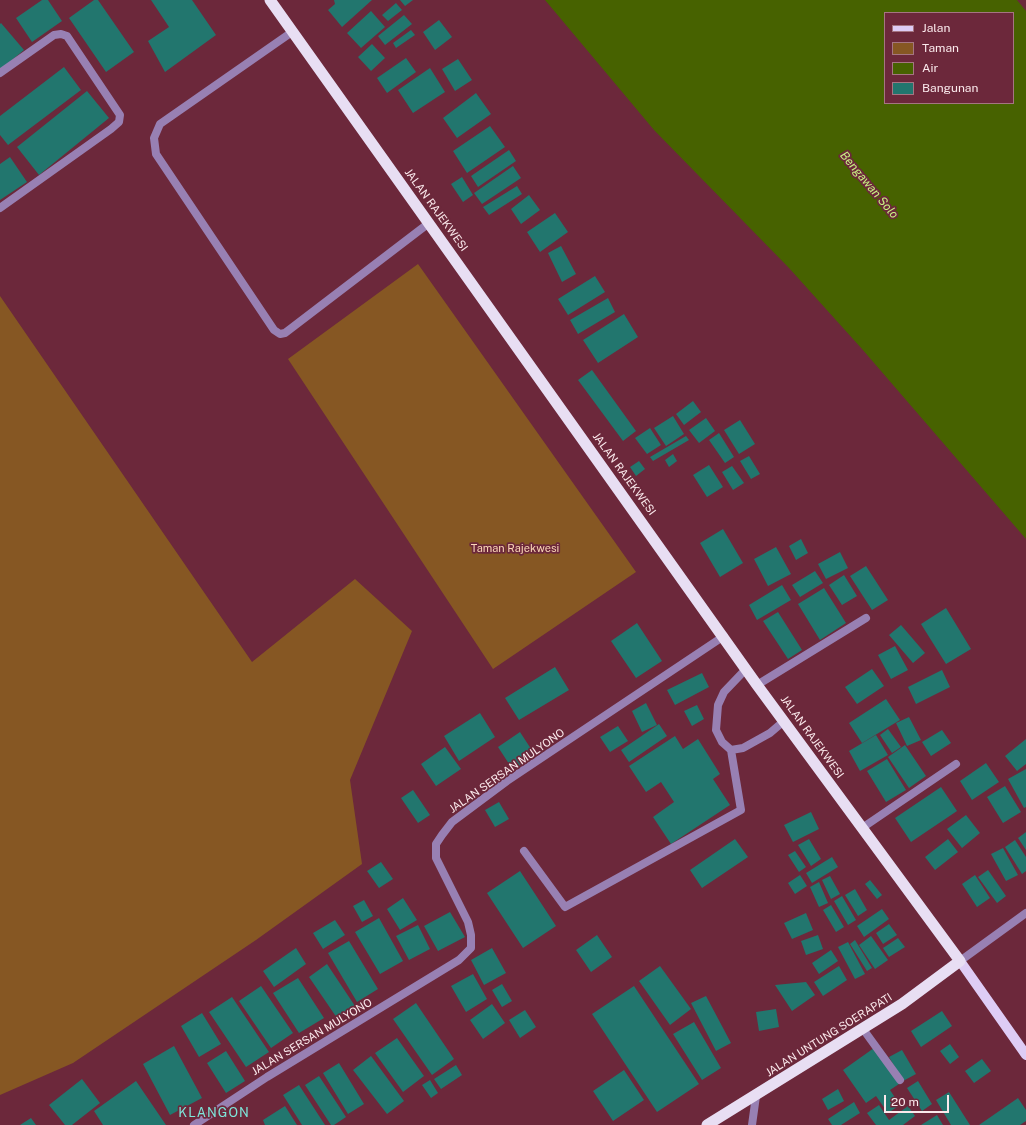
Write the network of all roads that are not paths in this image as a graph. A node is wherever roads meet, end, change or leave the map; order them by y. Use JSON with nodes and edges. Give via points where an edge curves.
{"nodes":[{"id":1,"x":270,"y":0,"type":"edge"},
{"id":2,"x":292,"y":32,"type":"junction"},
{"id":3,"x":0,"y":74,"type":"edge"},
{"id":4,"x":0,"y":208,"type":"edge"},
{"id":5,"x":429,"y":223,"type":"junction"},
{"id":6,"x":866,"y":618,"type":"dead end"},
{"id":7,"x":724,"y":636,"type":"junction"},
{"id":8,"x":746,"y":669,"type":"junction"},
{"id":9,"x":757,"y":685,"type":"junction"},
{"id":10,"x":784,"y":722,"type":"junction"},
{"id":11,"x":731,"y":750,"type":"junction"},
{"id":12,"x":956,"y":764,"type":"dead end"},
{"id":13,"x":862,"y":828,"type":"junction"},
{"id":14,"x":524,"y":851,"type":"dead end"},
{"id":15,"x":1026,"y":913,"type":"edge"},
{"id":16,"x":960,"y":961,"type":"junction"},
{"id":17,"x":863,"y":1029,"type":"junction"},
{"id":18,"x":1026,"y":1055,"type":"edge"},
{"id":19,"x":900,"y":1080,"type":"dead end"},
{"id":20,"x":756,"y":1096,"type":"junction"},
{"id":21,"x":194,"y":1125,"type":"edge"},
{"id":22,"x":707,"y":1125,"type":"edge"},
{"id":23,"x":752,"y":1125,"type":"edge"}],
"edges":[{"from":1,"to":2,"type":"highway","name":"JALAN RAJEKWESI"},
{"from":2,"to":5,"type":"highway","name":"JALAN RAJEKWESI"},
{"from":2,"to":5,"type":"street","via":[[160,124],[154,138],[156,154],[274,330],[280,334],[285,333]]},
{"from":3,"to":4,"type":"street","via":[[54,36],[67,36],[120,115],[119,122],[111,129]]},
{"from":5,"to":7,"type":"highway","name":"JALAN RAJEKWESI"},
{"from":6,"to":9,"type":"street"},
{"from":7,"to":8,"type":"highway","name":"JALAN RAJEKWESI"},
{"from":7,"to":21,"type":"street","name":"JALAN SERSAN MULYONO","via":[[507,781],[452,822],[436,844],[436,858],[472,935],[471,948],[460,960],[267,1077]]},
{"from":8,"to":9,"type":"highway","name":"JALAN RAJEKWESI"},
{"from":8,"to":11,"type":"street","via":[[724,692],[718,705],[716,730],[722,742]]},
{"from":9,"to":10,"type":"highway","name":"JALAN RAJEKWESI"},
{"from":10,"to":11,"type":"street","via":[[743,748]]},
{"from":10,"to":13,"type":"highway","name":"JALAN RAJEKWESI"},
{"from":11,"to":14,"type":"street","via":[[740,810],[565,907]]},
{"from":12,"to":13,"type":"street"},
{"from":13,"to":16,"type":"highway","name":"JALAN RAJEKWESI"},
{"from":15,"to":16,"type":"street"},
{"from":16,"to":17,"type":"highway","name":"JALAN UNTUNG SOERAPATI"},
{"from":16,"to":18,"type":"main road"},
{"from":17,"to":19,"type":"street"},
{"from":17,"to":20,"type":"highway","name":"JALAN UNTUNG SOERAPATI"},
{"from":20,"to":22,"type":"highway","name":"JALAN UNTUNG SOERAPATI"},
{"from":20,"to":23,"type":"street"}]}
